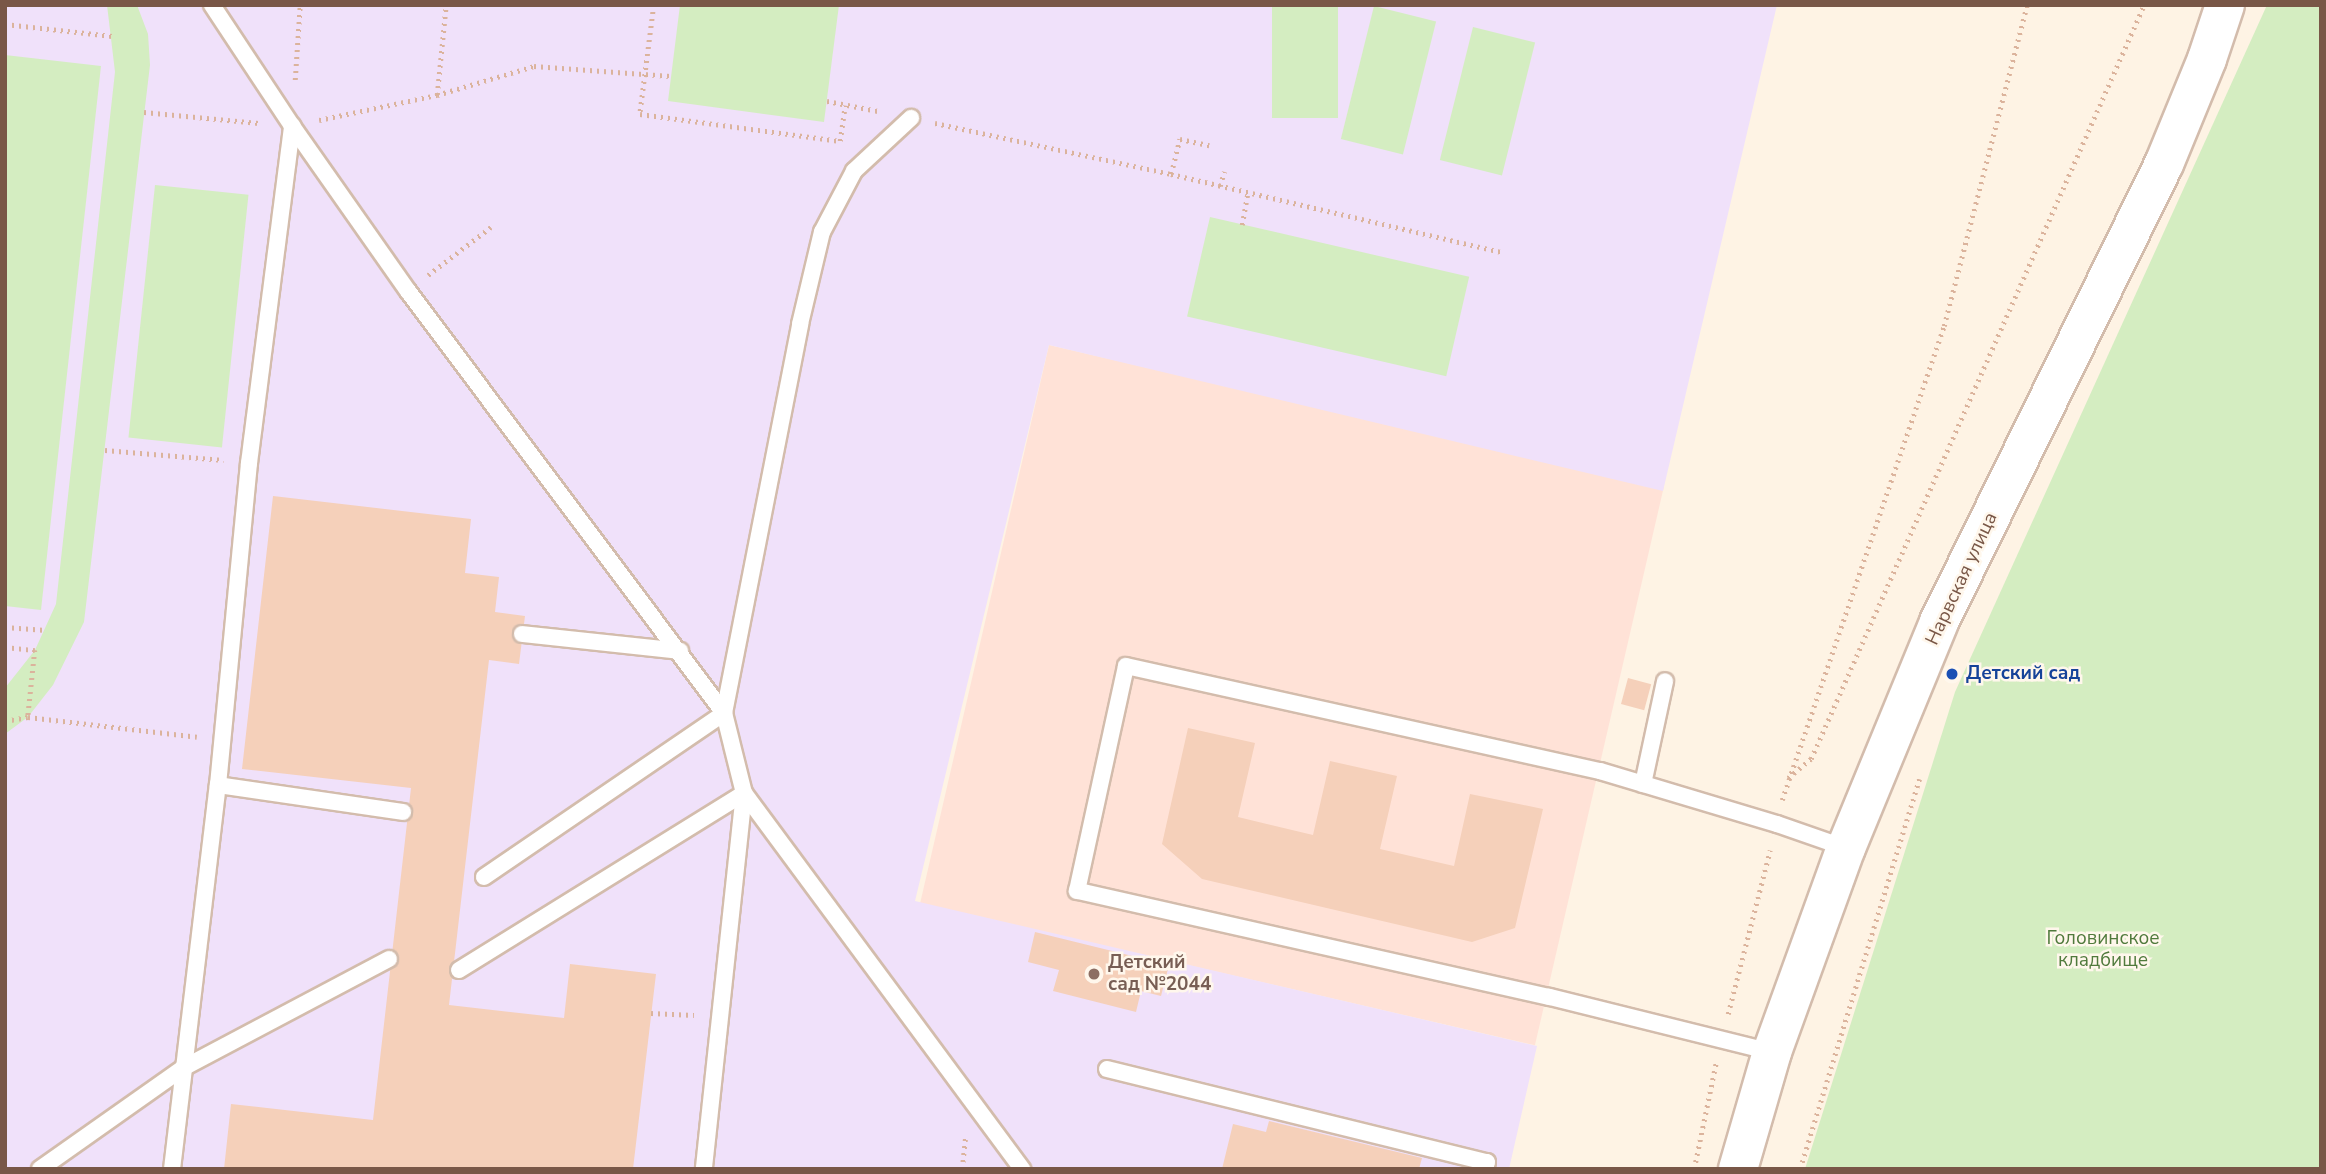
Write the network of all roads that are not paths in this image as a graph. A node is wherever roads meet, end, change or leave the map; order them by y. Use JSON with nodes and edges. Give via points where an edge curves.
{"nodes":[{"id":1,"x":212,"y":5,"type":"edge"},
{"id":2,"x":2225,"y":5,"type":"edge"},
{"id":3,"x":911,"y":118,"type":"road end"},
{"id":4,"x":292,"y":126,"type":"junction"},
{"id":5,"x":522,"y":634,"type":"dead end"},
{"id":6,"x":680,"y":651,"type":"junction"},
{"id":7,"x":1665,"y":681,"type":"dead end"},
{"id":8,"x":724,"y":713,"type":"junction"},
{"id":9,"x":1643,"y":784,"type":"junction"},
{"id":10,"x":218,"y":785,"type":"junction"},
{"id":11,"x":744,"y":793,"type":"junction"},
{"id":12,"x":403,"y":812,"type":"dead end"},
{"id":13,"x":1846,"y":848,"type":"junction"},
{"id":14,"x":484,"y":877,"type":"dead end"},
{"id":15,"x":389,"y":958,"type":"dead end"},
{"id":16,"x":459,"y":970,"type":"dead end"},
{"id":17,"x":1772,"y":1052,"type":"junction"},
{"id":18,"x":183,"y":1068,"type":"junction"},
{"id":19,"x":1107,"y":1069,"type":"dead end"},
{"id":20,"x":40,"y":1169,"type":"edge"},
{"id":21,"x":172,"y":1169,"type":"edge"},
{"id":22,"x":704,"y":1169,"type":"edge"},
{"id":23,"x":1021,"y":1169,"type":"edge"},
{"id":24,"x":1485,"y":1169,"type":"edge"},
{"id":25,"x":1738,"y":1169,"type":"edge"}],
"edges":[{"from":1,"to":4,"type":"lane"},
{"from":2,"to":13,"type":"street","name":"Нарвская улица","via":[[2164,164],[1939,622]]},
{"from":3,"to":8,"type":"lane","via":[[854,171],[822,232]]},
{"from":4,"to":6,"type":"lane","via":[[408,291]]},
{"from":4,"to":10,"type":"lane","via":[[249,463]]},
{"from":5,"to":6,"type":"lane"},
{"from":6,"to":8,"type":"lane"},
{"from":7,"to":9,"type":"lane"},
{"from":8,"to":11,"type":"lane"},
{"from":8,"to":14,"type":"lane"},
{"from":9,"to":13,"type":"lane"},
{"from":9,"to":17,"type":"lane","via":[[1126,666],[1077,891]]},
{"from":10,"to":12,"type":"lane"},
{"from":10,"to":18,"type":"lane"},
{"from":11,"to":16,"type":"lane"},
{"from":11,"to":22,"type":"lane"},
{"from":11,"to":23,"type":"lane"},
{"from":13,"to":17,"type":"street","name":"Нарвская улица"},
{"from":15,"to":18,"type":"lane"},
{"from":17,"to":25,"type":"street","name":"Нарвская улица"},
{"from":18,"to":20,"type":"lane"},
{"from":18,"to":21,"type":"lane"},
{"from":19,"to":24,"type":"lane","via":[[1487,1162]]}]}
